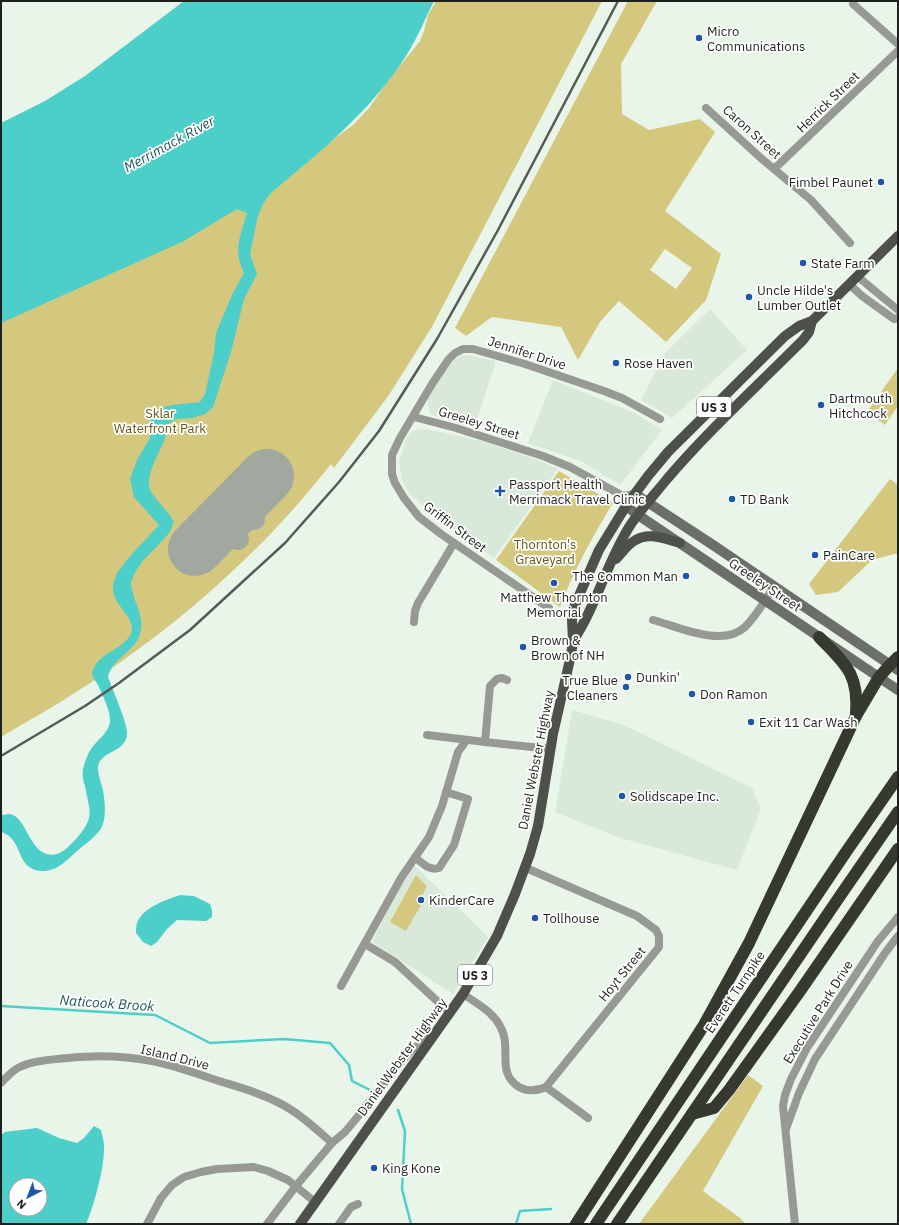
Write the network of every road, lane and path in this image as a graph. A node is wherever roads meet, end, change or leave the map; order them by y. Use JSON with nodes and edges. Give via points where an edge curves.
{"nodes":[{"id":1,"x":853,"y":4,"type":"dead end"},
{"id":2,"x":898,"y":44,"type":"edge"},
{"id":3,"x":898,"y":51,"type":"edge"},
{"id":4,"x":706,"y":108,"type":"dead end"},
{"id":5,"x":774,"y":169,"type":"junction"},
{"id":6,"x":898,"y":236,"type":"edge"},
{"id":7,"x":850,"y":243,"type":"dead end"},
{"id":8,"x":857,"y":276,"type":"junction"},
{"id":9,"x":849,"y":284,"type":"junction"},
{"id":10,"x":898,"y":310,"type":"edge"},
{"id":11,"x":898,"y":318,"type":"edge"},
{"id":12,"x":812,"y":321,"type":"junction"},
{"id":13,"x":414,"y":417,"type":"junction"},
{"id":14,"x":660,"y":419,"type":"dead end"},
{"id":15,"x":635,"y":494,"type":"junction"},
{"id":16,"x":625,"y":501,"type":"junction"},
{"id":17,"x":648,"y":502,"type":"junction"},
{"id":18,"x":638,"y":515,"type":"junction"},
{"id":19,"x":680,"y":542,"type":"junction"},
{"id":20,"x":454,"y":543,"type":"junction"},
{"id":21,"x":610,"y":567,"type":"junction"},
{"id":22,"x":774,"y":586,"type":"junction"},
{"id":23,"x":765,"y":600,"type":"junction"},
{"id":24,"x":549,"y":608,"type":"dead end"},
{"id":25,"x":653,"y":620,"type":"dead end"},
{"id":26,"x":414,"y":622,"type":"dead end"},
{"id":27,"x":818,"y":637,"type":"junction"},
{"id":28,"x":573,"y":641,"type":"junction"},
{"id":29,"x":895,"y":664,"type":"edge"},
{"id":30,"x":879,"y":677,"type":"junction"},
{"id":31,"x":508,"y":680,"type":"dead end"},
{"id":32,"x":898,"y":690,"type":"edge"},
{"id":33,"x":856,"y":716,"type":"junction"},
{"id":34,"x":427,"y":735,"type":"dead end"},
{"id":35,"x":466,"y":741,"type":"junction"},
{"id":36,"x":485,"y":742,"type":"junction"},
{"id":37,"x":551,"y":749,"type":"junction"},
{"id":38,"x":898,"y":777,"type":"edge"},
{"id":39,"x":446,"y":792,"type":"junction"},
{"id":40,"x":898,"y":812,"type":"edge"},
{"id":41,"x":898,"y":849,"type":"edge"},
{"id":42,"x":415,"y":857,"type":"junction"},
{"id":43,"x":526,"y":868,"type":"junction"},
{"id":44,"x":898,"y":917,"type":"edge"},
{"id":45,"x":898,"y":936,"type":"edge"},
{"id":46,"x":365,"y":944,"type":"junction"},
{"id":47,"x":341,"y":986,"type":"dead end"},
{"id":48,"x":463,"y":994,"type":"junction"},
{"id":49,"x":450,"y":1013,"type":"junction"},
{"id":50,"x":440,"y":1027,"type":"junction"},
{"id":51,"x":1,"y":1083,"type":"edge"},
{"id":52,"x":546,"y":1088,"type":"junction"},
{"id":53,"x":692,"y":1114,"type":"junction"},
{"id":54,"x":588,"y":1118,"type":"dead end"},
{"id":55,"x":786,"y":1130,"type":"junction"},
{"id":56,"x":332,"y":1144,"type":"junction"},
{"id":57,"x":296,"y":1186,"type":"junction"},
{"id":58,"x":315,"y":1202,"type":"junction"},
{"id":59,"x":358,"y":1204,"type":"dead end"},
{"id":60,"x":147,"y":1224,"type":"edge"},
{"id":61,"x":267,"y":1224,"type":"edge"},
{"id":62,"x":300,"y":1224,"type":"edge"},
{"id":63,"x":339,"y":1224,"type":"edge"},
{"id":64,"x":576,"y":1224,"type":"edge"},
{"id":65,"x":596,"y":1224,"type":"edge"},
{"id":66,"x":617,"y":1224,"type":"edge"},
{"id":67,"x":795,"y":1224,"type":"edge"}],
"edges":[{"from":1,"to":2,"type":"street"},
{"from":3,"to":5,"type":"street","name":"Herrick Street"},
{"from":4,"to":5,"type":"street","name":"Caron Street"},
{"from":5,"to":7,"type":"street","name":"Caron Street","via":[[811,200]]},
{"from":6,"to":8,"type":"main road","name":"Daniel Webster Highway","number":"US 3"},
{"from":8,"to":9,"type":"main road","name":"Daniel Webster Highway","number":"US 3"},
{"from":8,"to":10,"type":"street"},
{"from":9,"to":11,"type":"street","via":[[884,313],[894,319]]},
{"from":9,"to":12,"type":"main road","name":"Daniel Webster Highway","number":"US 3"},
{"from":12,"to":15,"type":"main road","name":"Daniel Webster Highway","number":"US 3","via":[[792,330],[767,353],[668,452]]},
{"from":12,"to":17,"type":"main road","name":"Daniel Webster Highway","number":"US 3","via":[[803,340],[691,452]]},
{"from":13,"to":14,"type":"street","name":"Jennifer Drive","via":[[448,360],[463,349],[473,349],[604,391]]},
{"from":13,"to":16,"type":"street","name":"Greeley Street","via":[[543,456],[570,467]]},
{"from":13,"to":20,"type":"street","name":"Griffin Street","via":[[394,451],[392,474],[404,498],[419,517]]},
{"from":15,"to":16,"type":"main road","name":"Daniel Webster Highway","number":"US 3"},
{"from":15,"to":17,"type":"main road","name":"Greeley Street"},
{"from":16,"to":18,"type":"main road","name":"Greeley Street"},
{"from":16,"to":28,"type":"main road","name":"Daniel Webster Highway","number":"US 3","via":[[599,550],[574,607]]},
{"from":17,"to":18,"type":"main road","name":"Daniel Webster Highway","number":"US 3"},
{"from":17,"to":22,"type":"main road","name":"Greeley Street"},
{"from":18,"to":19,"type":"main road","name":"Greeley Street"},
{"from":18,"to":21,"type":"main road","name":"Daniel Webster Highway","number":"US 3"},
{"from":19,"to":21,"type":"main road","via":[[654,536],[641,537],[630,544]]},
{"from":19,"to":23,"type":"main road","name":"Greeley Street"},
{"from":20,"to":24,"type":"street","name":"Griffin Street"},
{"from":20,"to":26,"type":"street","via":[[418,603]]},
{"from":21,"to":28,"type":"main road","name":"Daniel Webster Highway","number":"US 3","via":[[582,628]]},
{"from":22,"to":23,"type":"street"},
{"from":22,"to":29,"type":"main road","name":"Greeley Street"},
{"from":23,"to":25,"type":"street","via":[[746,626],[728,636],[704,634]]},
{"from":23,"to":27,"type":"main road","name":"Greeley Street"},
{"from":27,"to":30,"type":"main road","name":"Greeley Street"},
{"from":27,"to":33,"type":"highway","via":[[851,673],[856,690]]},
{"from":28,"to":37,"type":"main road","name":"Daniel Webster Highway","number":"US 3"},
{"from":29,"to":30,"type":"highway"},
{"from":30,"to":32,"type":"main road","name":"Greeley Street"},
{"from":30,"to":33,"type":"highway"},
{"from":31,"to":36,"type":"street","via":[[497,679],[490,686]]},
{"from":33,"to":64,"type":"highway","via":[[749,943],[704,1025]]},
{"from":34,"to":35,"type":"street"},
{"from":35,"to":36,"type":"street"},
{"from":35,"to":39,"type":"street","via":[[458,752]]},
{"from":36,"to":37,"type":"street"},
{"from":37,"to":43,"type":"main road","name":"Daniel Webster Highway","number":"US 3","via":[[538,826]]},
{"from":38,"to":65,"type":"highway","name":"Everett Turnpike"},
{"from":39,"to":42,"type":"street","via":[[429,836]]},
{"from":39,"to":42,"type":"street","via":[[468,799],[454,845],[439,868],[434,870]]},
{"from":40,"to":53,"type":"highway"},
{"from":41,"to":53,"type":"highway","via":[[728,1090],[714,1108]]},
{"from":42,"to":46,"type":"street"},
{"from":43,"to":48,"type":"main road","name":"Daniel Webster Highway","number":"US 3","via":[[497,936]]},
{"from":43,"to":52,"type":"street","name":"Hoyt Street","via":[[637,916],[656,930],[660,941],[656,953]]},
{"from":44,"to":55,"type":"street","name":"Executive Park Drive","via":[[878,941],[798,1062],[783,1101]]},
{"from":45,"to":55,"type":"street","name":"Executive Park Drive","via":[[815,1059]]},
{"from":46,"to":47,"type":"street"},
{"from":46,"to":49,"type":"street","via":[[395,962]]},
{"from":48,"to":49,"type":"main road","name":"Daniel Webster Highway","number":"US 3"},
{"from":48,"to":52,"type":"street","via":[[492,1015],[501,1027],[506,1047],[506,1070],[510,1080],[528,1090]]},
{"from":49,"to":50,"type":"main road","name":"Daniel Webster Highway","number":"US 3"},
{"from":50,"to":56,"type":"street","via":[[409,1053],[345,1132]]},
{"from":50,"to":58,"type":"main road","name":"Daniel Webster Highway","number":"US 3"},
{"from":51,"to":56,"type":"street","name":"Island Drive","via":[[12,1071],[38,1061],[105,1056],[152,1061],[273,1100],[291,1109]]},
{"from":52,"to":54,"type":"street"},
{"from":53,"to":66,"type":"highway"},
{"from":55,"to":67,"type":"street","name":"Executive Park Drive"},
{"from":56,"to":57,"type":"street"},
{"from":57,"to":58,"type":"street"},
{"from":57,"to":60,"type":"street","via":[[279,1175],[254,1167],[201,1172],[184,1177],[172,1185],[161,1198]]},
{"from":57,"to":61,"type":"street"},
{"from":58,"to":62,"type":"main road","name":"Daniel Webster Highway","number":"US 3"},
{"from":59,"to":63,"type":"street","via":[[351,1207]]}]}
